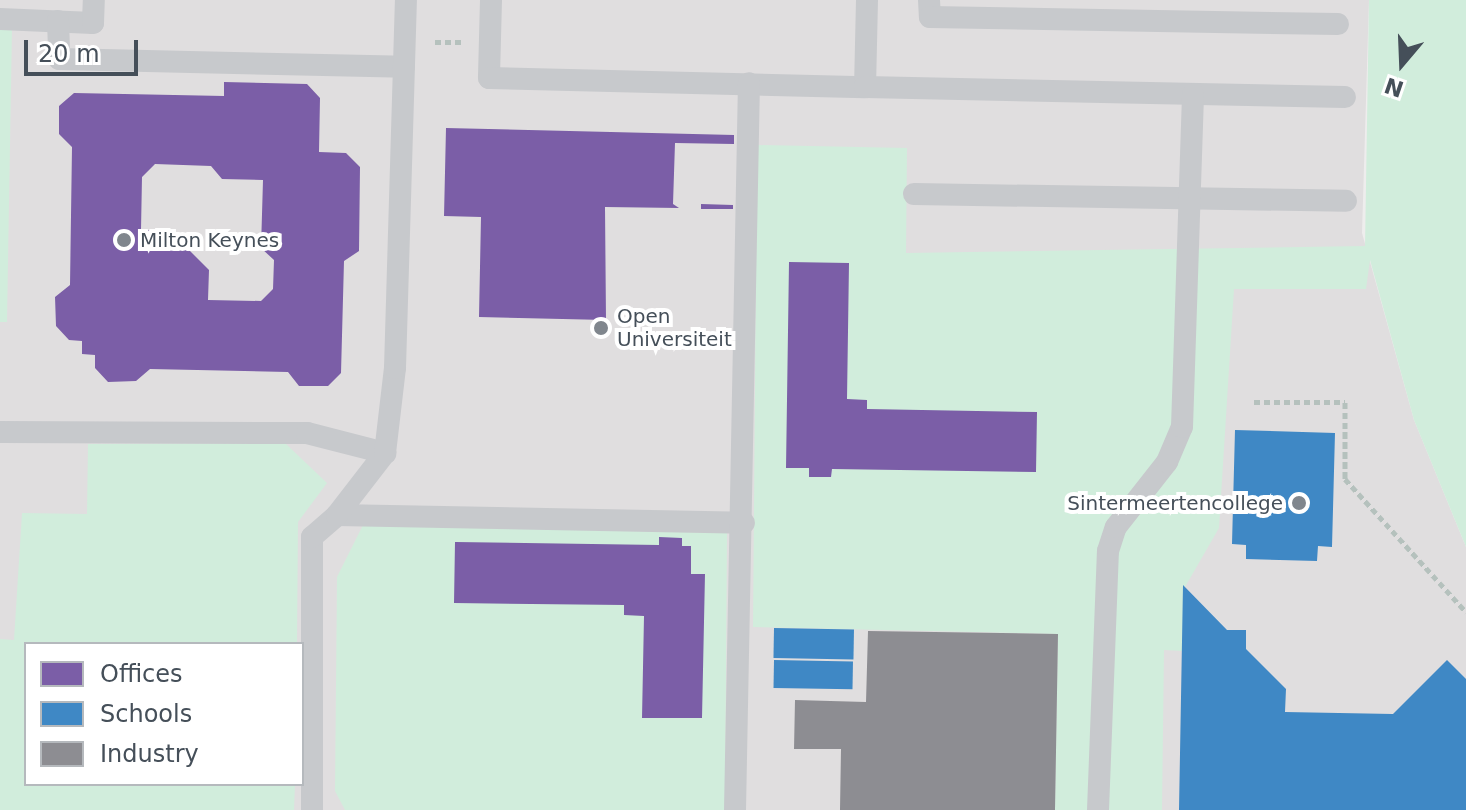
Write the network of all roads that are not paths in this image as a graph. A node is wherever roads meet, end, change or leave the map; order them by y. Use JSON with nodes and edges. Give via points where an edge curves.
{"nodes":[{"id":1,"x":94,"y":0,"type":"edge"},
{"id":2,"x":406,"y":0,"type":"edge"},
{"id":3,"x":491,"y":0,"type":"edge"},
{"id":4,"x":867,"y":0,"type":"edge"},
{"id":5,"x":929,"y":0,"type":"edge"},
{"id":6,"x":0,"y":19,"type":"edge"},
{"id":7,"x":58,"y":21,"type":"junction"},
{"id":8,"x":1338,"y":24,"type":"dead end"},
{"id":9,"x":404,"y":67,"type":"junction"},
{"id":10,"x":749,"y":83,"type":"junction"},
{"id":11,"x":865,"y":87,"type":"junction"},
{"id":12,"x":1193,"y":94,"type":"junction"},
{"id":13,"x":1345,"y":97,"type":"dead end"},
{"id":14,"x":914,"y":194,"type":"dead end"},
{"id":15,"x":1191,"y":197,"type":"junction"},
{"id":16,"x":1346,"y":201,"type":"dead end"},
{"id":17,"x":0,"y":432,"type":"edge"},
{"id":18,"x":385,"y":453,"type":"junction"},
{"id":19,"x":337,"y":515,"type":"junction"},
{"id":20,"x":744,"y":523,"type":"junction"},
{"id":21,"x":312,"y":810,"type":"edge"},
{"id":22,"x":735,"y":810,"type":"edge"},
{"id":23,"x":1098,"y":810,"type":"edge"}],
"edges":[{"from":1,"to":7,"type":"lane","via":[[93,23]]},
{"from":2,"to":9,"type":"lane"},
{"from":3,"to":10,"type":"lane","via":[[489,78]]},
{"from":4,"to":11,"type":"lane"},
{"from":5,"to":8,"type":"lane","via":[[930,17]]},
{"from":6,"to":7,"type":"lane"},
{"from":7,"to":9,"type":"lane","via":[[59,59]]},
{"from":9,"to":18,"type":"lane","via":[[395,368]]},
{"from":10,"to":11,"type":"lane"},
{"from":10,"to":20,"type":"lane"},
{"from":11,"to":12,"type":"lane"},
{"from":12,"to":13,"type":"lane"},
{"from":12,"to":15,"type":"lane"},
{"from":14,"to":15,"type":"lane"},
{"from":15,"to":16,"type":"lane"},
{"from":15,"to":23,"type":"lane","via":[[1182,427],[1167,462],[1116,527],[1108,551]]},
{"from":17,"to":18,"type":"lane","via":[[307,433]]},
{"from":18,"to":19,"type":"lane"},
{"from":19,"to":20,"type":"lane"},
{"from":19,"to":21,"type":"lane","via":[[312,537]]},
{"from":20,"to":22,"type":"lane"}]}
